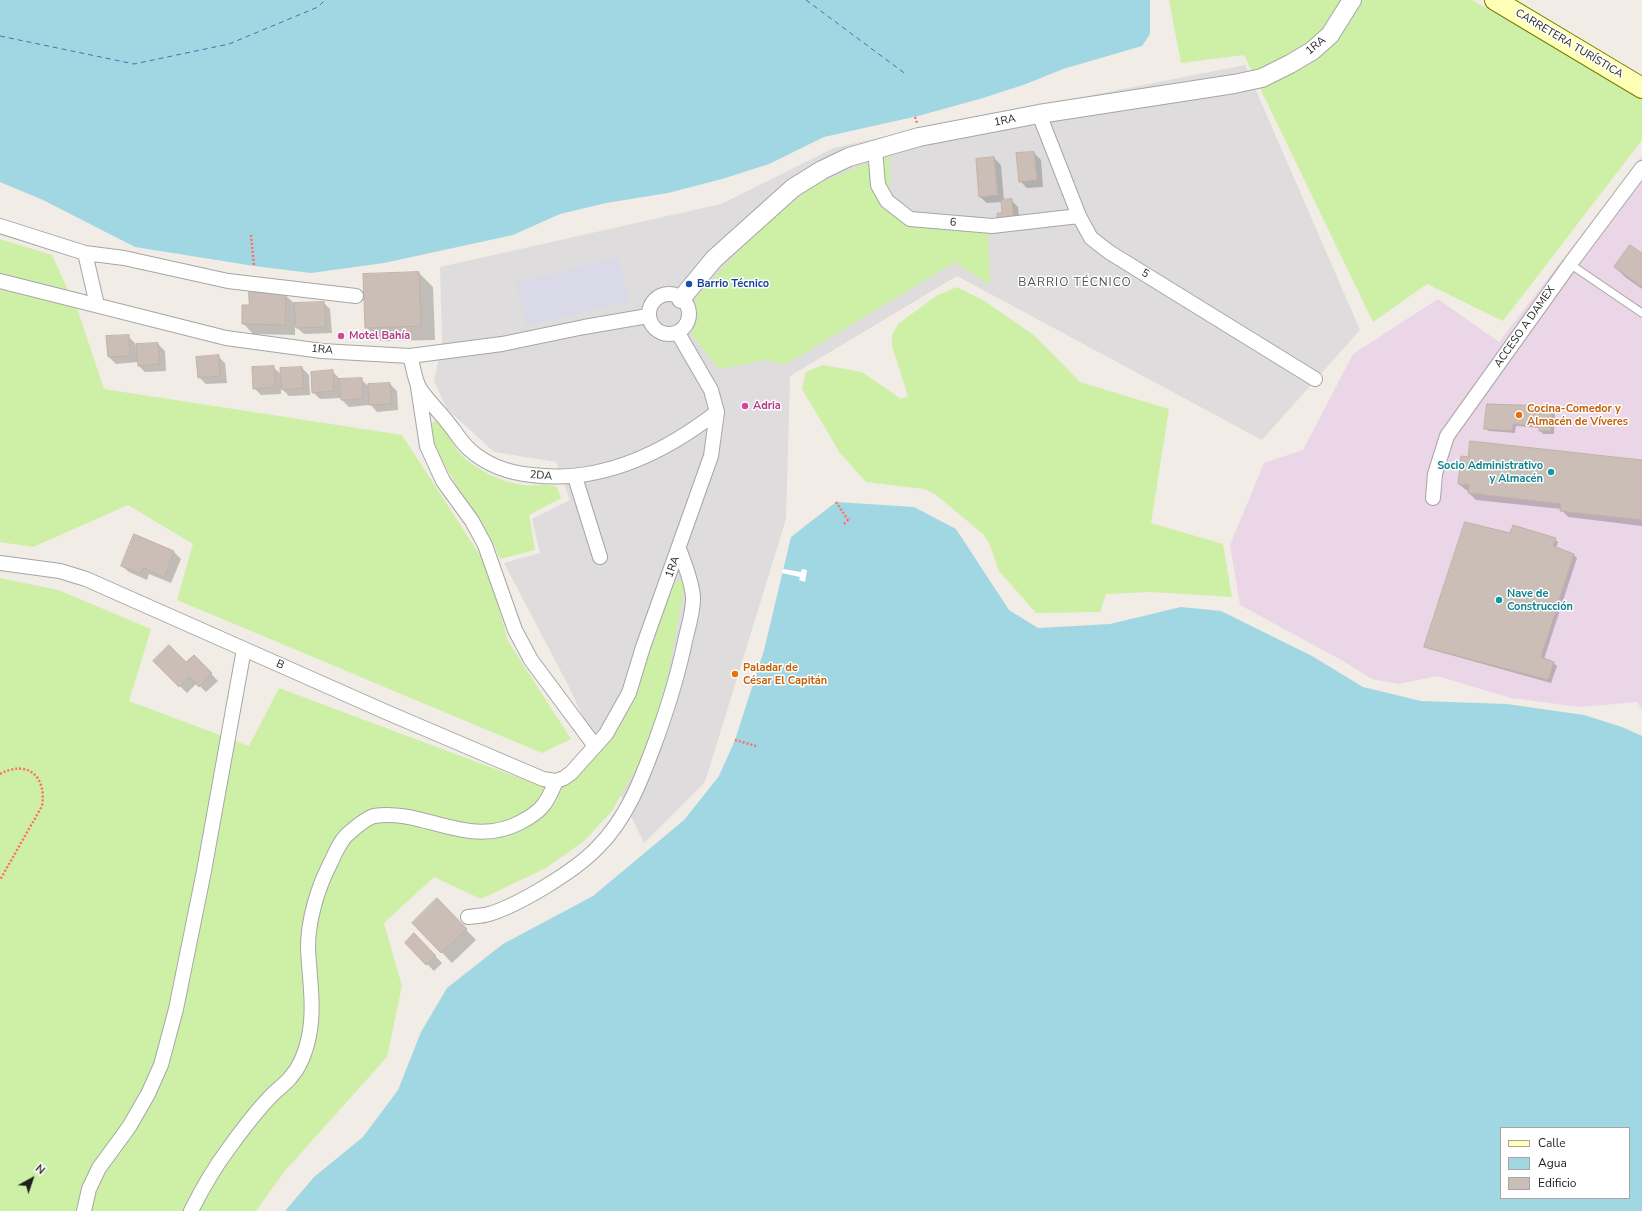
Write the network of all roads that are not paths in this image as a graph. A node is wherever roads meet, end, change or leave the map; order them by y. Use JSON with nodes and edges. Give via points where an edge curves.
{"nodes":[{"id":1,"x":1352,"y":0,"type":"edge"},
{"id":2,"x":1495,"y":0,"type":"edge"},
{"id":3,"x":1642,"y":88,"type":"edge"},
{"id":4,"x":1038,"y":114,"type":"junction"},
{"id":5,"x":875,"y":148,"type":"junction"},
{"id":6,"x":1642,"y":168,"type":"edge"},
{"id":7,"x":1079,"y":216,"type":"junction"},
{"id":8,"x":0,"y":226,"type":"edge"},
{"id":9,"x":85,"y":253,"type":"junction"},
{"id":10,"x":1570,"y":264,"type":"junction"},
{"id":11,"x":0,"y":281,"type":"edge"},
{"id":12,"x":356,"y":296,"type":"dead end"},
{"id":13,"x":681,"y":299,"type":"junction"},
{"id":14,"x":97,"y":305,"type":"junction"},
{"id":15,"x":1642,"y":313,"type":"edge"},
{"id":16,"x":648,"y":316,"type":"junction"},
{"id":17,"x":678,"y":333,"type":"junction"},
{"id":18,"x":410,"y":356,"type":"junction"},
{"id":19,"x":1315,"y":379,"type":"dead end"},
{"id":20,"x":418,"y":387,"type":"junction"},
{"id":21,"x":717,"y":412,"type":"junction"},
{"id":22,"x":575,"y":477,"type":"junction"},
{"id":23,"x":1432,"y":498,"type":"dead end"},
{"id":24,"x":679,"y":550,"type":"junction"},
{"id":25,"x":600,"y":557,"type":"dead end"},
{"id":26,"x":0,"y":563,"type":"edge"},
{"id":27,"x":244,"y":650,"type":"junction"},
{"id":28,"x":595,"y":746,"type":"junction"},
{"id":29,"x":556,"y":781,"type":"junction"},
{"id":30,"x":468,"y":917,"type":"dead end"},
{"id":31,"x":84,"y":1211,"type":"edge"},
{"id":32,"x":191,"y":1211,"type":"edge"}],
"edges":[{"from":1,"to":4,"type":"street","name":"1RA","via":[[1330,35],[1312,51],[1262,78]]},
{"from":2,"to":3,"type":"main road","name":"CARRETERA TURÍSTICA"},
{"from":4,"to":5,"type":"street","name":"1RA"},
{"from":4,"to":7,"type":"street","name":"5"},
{"from":5,"to":7,"type":"street","name":"6","via":[[878,185],[887,201],[910,219],[992,226]]},
{"from":5,"to":13,"type":"street","name":"1RA","via":[[822,170],[793,188],[714,259]]},
{"from":6,"to":10,"type":"street","name":"ACCESO A DAMEX"},
{"from":7,"to":19,"type":"street","name":"5","via":[[1091,238],[1109,252]]},
{"from":8,"to":9,"type":"street"},
{"from":9,"to":12,"type":"street","via":[[124,258],[228,281]]},
{"from":9,"to":14,"type":"street"},
{"from":10,"to":15,"type":"lane"},
{"from":10,"to":23,"type":"street","name":"ACCESO A DAMEX","via":[[1447,436],[1435,474]]},
{"from":11,"to":14,"type":"street","name":"1RA"},
{"from":13,"to":16,"type":"street","via":[[667,294],[659,296],[649,308]]},
{"from":13,"to":17,"type":"street","via":[[686,305],[688,321]]},
{"from":14,"to":18,"type":"street","name":"1RA","via":[[226,338],[322,351]]},
{"from":16,"to":17,"type":"street","via":[[655,330],[662,334]]},
{"from":16,"to":18,"type":"street","name":"1RA","via":[[502,344]]},
{"from":17,"to":21,"type":"street","name":"1RA","via":[[711,390]]},
{"from":18,"to":20,"type":"street","name":"2DA"},
{"from":20,"to":22,"type":"street","name":"2DA","via":[[469,449],[494,466],[549,478]]},
{"from":20,"to":28,"type":"street","via":[[427,446],[443,481],[472,521],[485,545],[515,630],[535,665]]},
{"from":21,"to":22,"type":"street","name":"2DA","via":[[690,432],[651,454],[613,468]]},
{"from":21,"to":24,"type":"street","name":"1RA","via":[[711,456]]},
{"from":22,"to":25,"type":"street"},
{"from":24,"to":28,"type":"street","name":"1RA","via":[[629,693],[606,734]]},
{"from":24,"to":30,"type":"street","via":[[686,566],[693,597],[688,624],[680,665],[667,708],[632,800],[615,828],[597,849],[575,866],[545,887],[512,905],[488,914]]},
{"from":26,"to":27,"type":"street","name":"B","via":[[60,571],[86,579]]},
{"from":27,"to":29,"type":"street","name":"B","via":[[543,779]]},
{"from":27,"to":31,"type":"street","via":[[203,879],[176,1009],[163,1058],[148,1094],[99,1168],[89,1189]]},
{"from":28,"to":29,"type":"street","name":"1RA","via":[[571,773]]},
{"from":29,"to":32,"type":"street","via":[[549,800],[534,816],[511,827],[491,832],[473,831],[445,827],[413,818],[386,816],[372,817],[347,834],[325,872],[310,920],[308,946],[312,1020],[300,1063],[291,1078],[272,1094],[229,1148],[209,1177]]}]}
